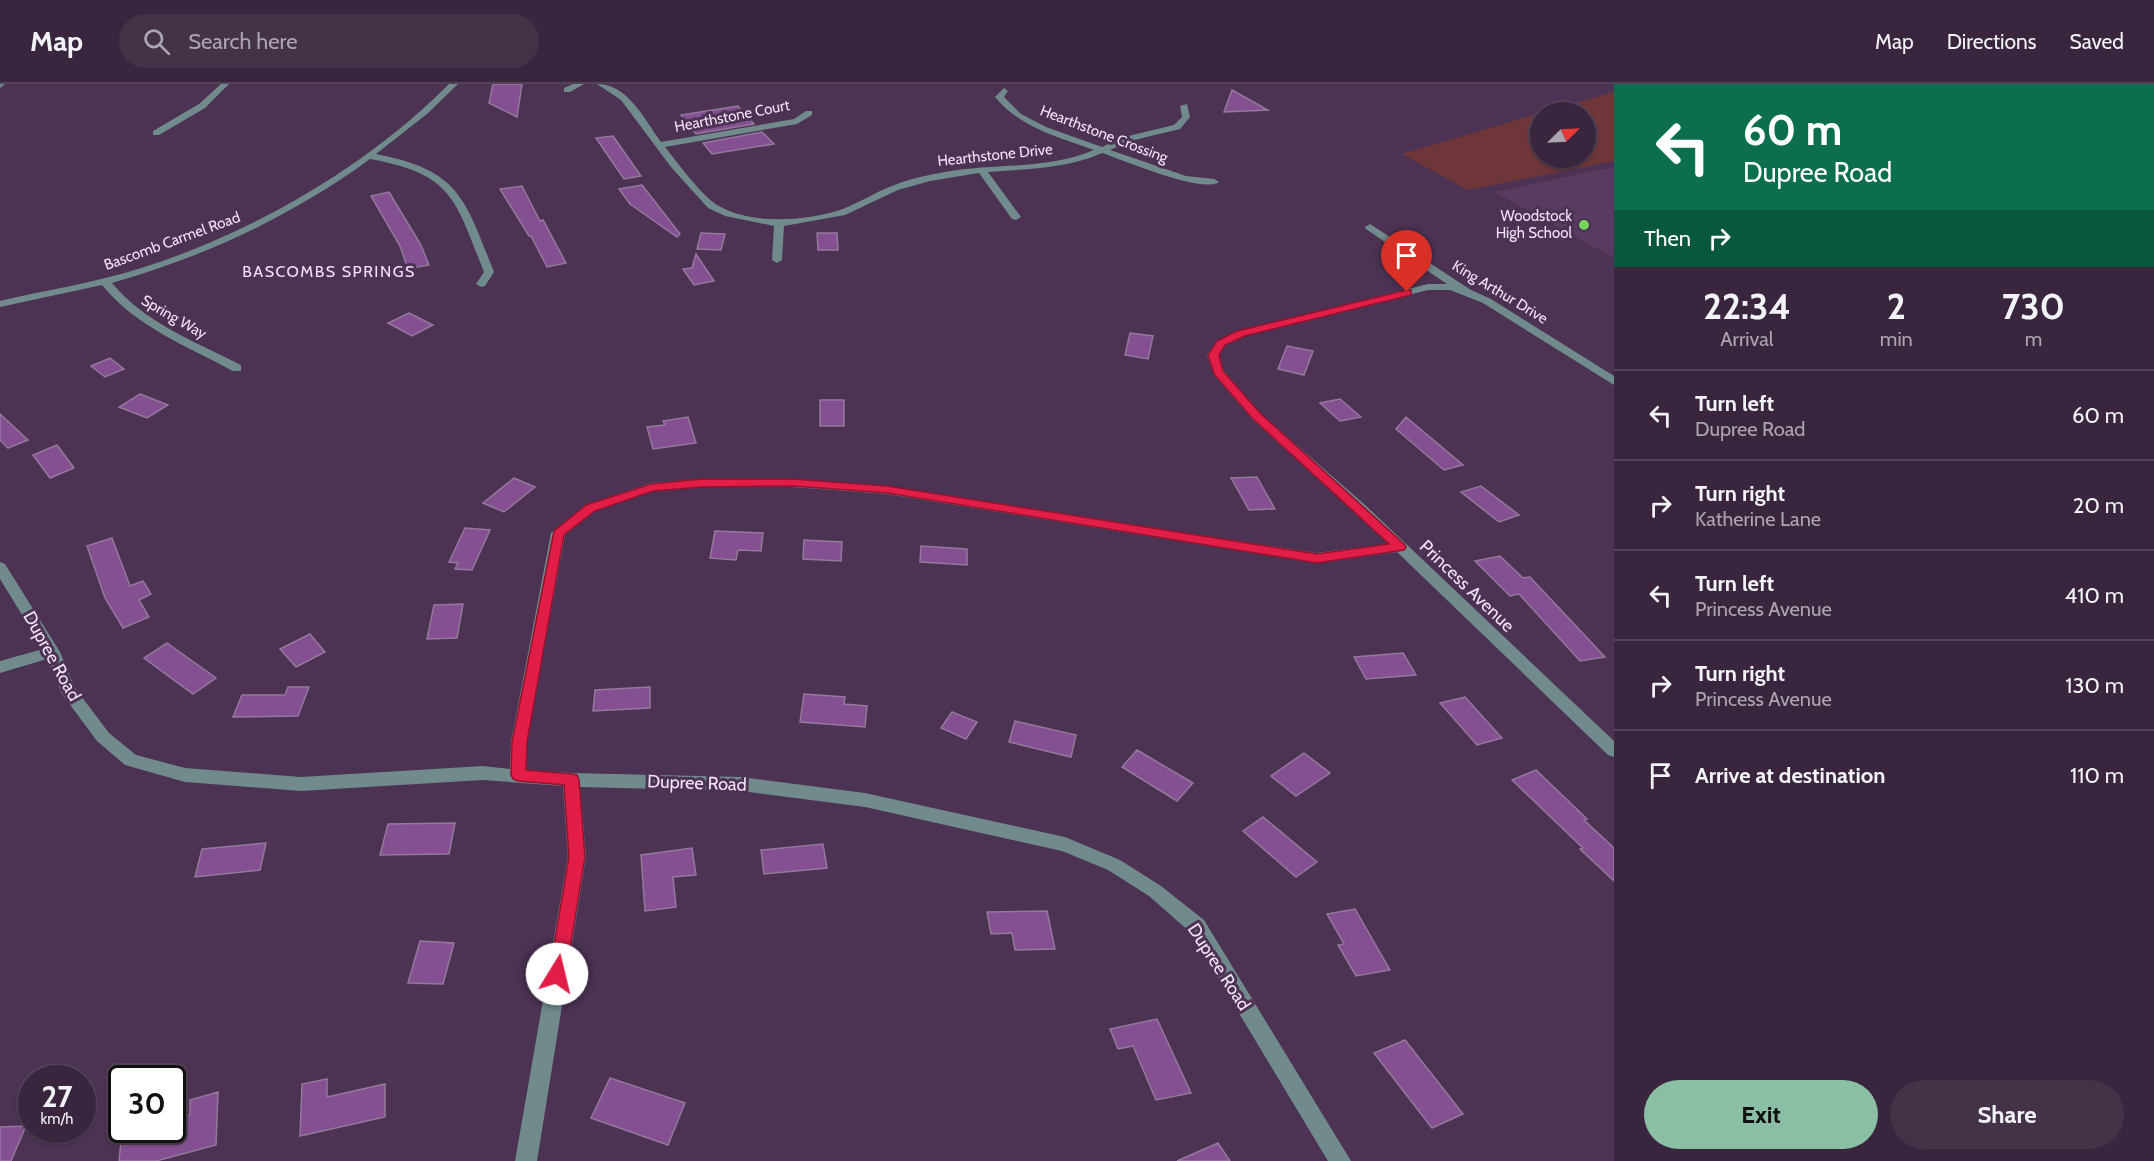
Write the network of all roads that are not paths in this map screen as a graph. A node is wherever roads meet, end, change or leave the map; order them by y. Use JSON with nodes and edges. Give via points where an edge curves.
{"nodes":[{"id":1,"x":225,"y":84,"type":"edge"},
{"id":2,"x":454,"y":84,"type":"edge"},
{"id":3,"x":580,"y":84,"type":"edge"},
{"id":4,"x":601,"y":84,"type":"edge"},
{"id":5,"x":567,"y":90,"type":"dead end"},
{"id":6,"x":1004,"y":91,"type":"dead end"},
{"id":7,"x":1184,"y":106,"type":"dead end"},
{"id":8,"x":809,"y":113,"type":"dead end"},
{"id":9,"x":156,"y":133,"type":"dead end"},
{"id":10,"x":659,"y":145,"type":"junction"},
{"id":11,"x":1100,"y":150,"type":"junction"},
{"id":12,"x":369,"y":156,"type":"junction"},
{"id":13,"x":982,"y":171,"type":"junction"},
{"id":14,"x":1214,"y":182,"type":"dead end"},
{"id":15,"x":1016,"y":217,"type":"dead end"},
{"id":16,"x":779,"y":224,"type":"junction"},
{"id":17,"x":1370,"y":227,"type":"dead end"},
{"id":18,"x":777,"y":260,"type":"dead end"},
{"id":19,"x":105,"y":282,"type":"junction"},
{"id":20,"x":481,"y":284,"type":"dead end"},
{"id":21,"x":1467,"y":292,"type":"junction"},
{"id":22,"x":0,"y":304,"type":"edge"},
{"id":23,"x":237,"y":368,"type":"dead end"},
{"id":24,"x":1614,"y":381,"type":"edge"},
{"id":25,"x":1400,"y":547,"type":"junction"},
{"id":26,"x":0,"y":567,"type":"edge"},
{"id":27,"x":52,"y":652,"type":"junction"},
{"id":28,"x":0,"y":667,"type":"edge"},
{"id":29,"x":1614,"y":751,"type":"edge"},
{"id":30,"x":518,"y":775,"type":"junction"},
{"id":31,"x":572,"y":780,"type":"junction"},
{"id":32,"x":526,"y":1161,"type":"edge"},
{"id":33,"x":1340,"y":1161,"type":"edge"}],
"edges":[{"from":1,"to":9,"type":"street","via":[[205,104]]},
{"from":2,"to":12,"type":"street","name":"Bascomb Carmel Road"},
{"from":3,"to":5,"type":"street"},
{"from":4,"to":10,"type":"street","name":"Hearthstone Drive","via":[[624,98]]},
{"from":6,"to":11,"type":"street","name":"Hearthstone Crossing","via":[[999,97],[1018,116]]},
{"from":7,"to":11,"type":"street","name":"Hearthstone Drive","via":[[1186,117],[1177,127]]},
{"from":8,"to":10,"type":"street","name":"Hearthstone Court","via":[[796,121]]},
{"from":10,"to":16,"type":"street","name":"Hearthstone Drive","via":[[712,206],[729,214]]},
{"from":11,"to":13,"type":"street","name":"Hearthstone Drive","via":[[1058,163]]},
{"from":11,"to":14,"type":"street","name":"Hearthstone Crossing","via":[[1185,179]]},
{"from":12,"to":19,"type":"street","name":"Bascomb Carmel Road","via":[[335,181],[253,227]]},
{"from":12,"to":20,"type":"street","via":[[417,166],[447,185],[462,206],[489,272]]},
{"from":13,"to":15,"type":"street"},
{"from":13,"to":16,"type":"street","name":"Hearthstone Drive","via":[[928,177],[841,213]]},
{"from":16,"to":18,"type":"street"},
{"from":17,"to":21,"type":"street","name":"King Arthur Drive"},
{"from":19,"to":22,"type":"street","name":"Bascomb Carmel Road"},
{"from":19,"to":23,"type":"street","name":"Spring Way","via":[[142,318]]},
{"from":21,"to":24,"type":"street","name":"King Arthur Drive","via":[[1487,300]]},
{"from":21,"to":25,"type":"street","name":"Princess Avenue","via":[[1428,287],[1241,334],[1221,343],[1213,355],[1218,372],[1256,416]]},
{"from":25,"to":29,"type":"street","name":"Princess Avenue"},
{"from":25,"to":30,"type":"street","via":[[1317,558],[887,490],[792,483],[651,487],[590,508],[558,533],[519,742]]},
{"from":26,"to":27,"type":"street","name":"Dupree Road"},
{"from":27,"to":28,"type":"street"},
{"from":27,"to":30,"type":"street","name":"Dupree Road","via":[[68,690],[103,737],[131,759],[185,775],[301,784],[483,773]]},
{"from":30,"to":31,"type":"street","name":"Dupree Road"},
{"from":31,"to":32,"type":"street","via":[[577,857]]},
{"from":31,"to":33,"type":"street","name":"Dupree Road","via":[[741,784],[865,800],[1065,844],[1114,865],[1155,891],[1197,926]]}]}
